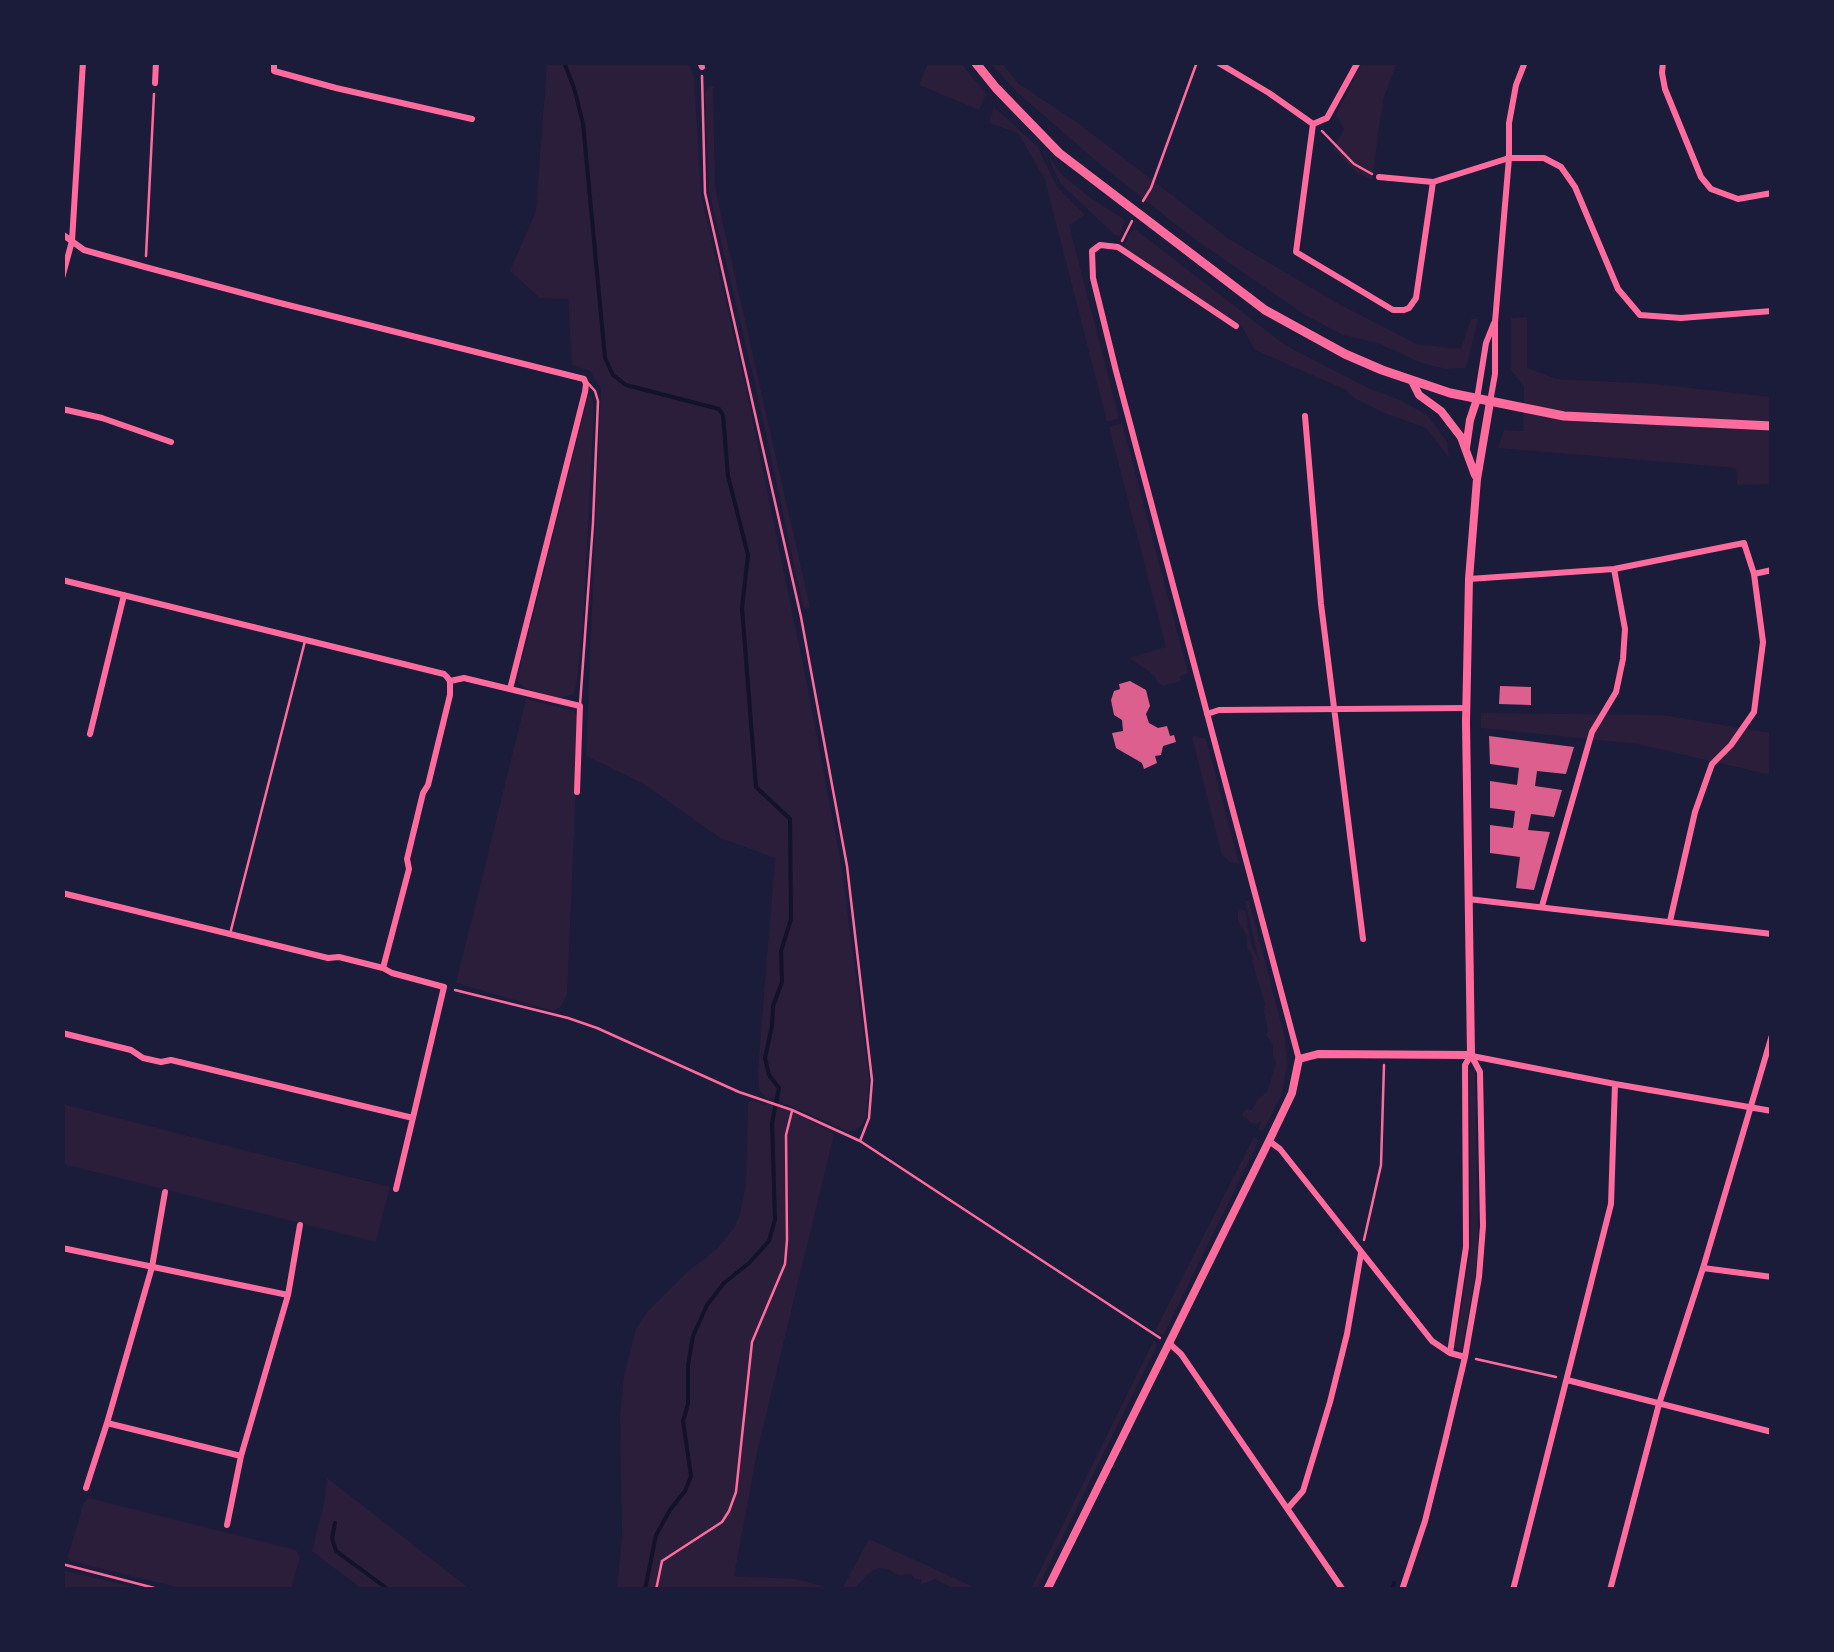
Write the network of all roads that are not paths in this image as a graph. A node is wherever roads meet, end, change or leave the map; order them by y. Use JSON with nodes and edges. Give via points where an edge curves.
{"nodes":[{"id":1,"x":83,"y":62,"type":"edge"},
{"id":2,"x":156,"y":62,"type":"edge"},
{"id":3,"x":274,"y":62,"type":"edge"},
{"id":4,"x":975,"y":62,"type":"edge"},
{"id":5,"x":1217,"y":62,"type":"edge"},
{"id":6,"x":1358,"y":62,"type":"edge"},
{"id":7,"x":1526,"y":62,"type":"edge"},
{"id":8,"x":1663,"y":62,"type":"edge"},
{"id":9,"x":155,"y":83,"type":"road end"},
{"id":10,"x":472,"y":118,"type":"dead end"},
{"id":11,"x":1313,"y":124,"type":"junction"},
{"id":12,"x":1509,"y":158,"type":"junction"},
{"id":13,"x":1379,"y":177,"type":"road end"},
{"id":14,"x":1433,"y":182,"type":"junction"},
{"id":15,"x":1772,"y":193,"type":"edge"},
{"id":16,"x":62,"y":234,"type":"edge"},
{"id":17,"x":72,"y":241,"type":"junction"},
{"id":18,"x":62,"y":278,"type":"edge"},
{"id":19,"x":1772,"y":311,"type":"edge"},
{"id":20,"x":1495,"y":322,"type":"junction"},
{"id":21,"x":1236,"y":326,"type":"dead end"},
{"id":22,"x":586,"y":381,"type":"junction"},
{"id":23,"x":1412,"y":381,"type":"junction"},
{"id":24,"x":1477,"y":399,"type":"junction"},
{"id":25,"x":1490,"y":402,"type":"junction"},
{"id":26,"x":62,"y":409,"type":"edge"},
{"id":27,"x":1306,"y":416,"type":"dead end"},
{"id":28,"x":1772,"y":426,"type":"edge"},
{"id":29,"x":172,"y":442,"type":"dead end"},
{"id":30,"x":1466,"y":449,"type":"junction"},
{"id":31,"x":1477,"y":479,"type":"junction"},
{"id":32,"x":1614,"y":570,"type":"junction"},
{"id":33,"x":1772,"y":570,"type":"edge"},
{"id":34,"x":1754,"y":574,"type":"junction"},
{"id":35,"x":1469,"y":578,"type":"junction"},
{"id":36,"x":62,"y":580,"type":"edge"},
{"id":37,"x":124,"y":596,"type":"junction"},
{"id":38,"x":305,"y":640,"type":"junction"},
{"id":39,"x":450,"y":682,"type":"junction"},
{"id":40,"x":510,"y":689,"type":"junction"},
{"id":41,"x":580,"y":706,"type":"junction"},
{"id":42,"x":1466,"y":708,"type":"junction"},
{"id":43,"x":1334,"y":709,"type":"junction"},
{"id":44,"x":1207,"y":714,"type":"junction"},
{"id":45,"x":90,"y":734,"type":"dead end"},
{"id":46,"x":577,"y":792,"type":"dead end"},
{"id":47,"x":62,"y":893,"type":"edge"},
{"id":48,"x":1468,"y":898,"type":"junction"},
{"id":49,"x":1542,"y":906,"type":"junction"},
{"id":50,"x":1670,"y":921,"type":"junction"},
{"id":51,"x":230,"y":934,"type":"junction"},
{"id":52,"x":1772,"y":934,"type":"edge"},
{"id":53,"x":1363,"y":939,"type":"dead end"},
{"id":54,"x":384,"y":968,"type":"junction"},
{"id":55,"x":62,"y":1033,"type":"edge"},
{"id":56,"x":1772,"y":1035,"type":"edge"},
{"id":57,"x":1471,"y":1055,"type":"junction"},
{"id":58,"x":1299,"y":1059,"type":"junction"},
{"id":59,"x":1615,"y":1084,"type":"junction"},
{"id":60,"x":1751,"y":1108,"type":"junction"},
{"id":61,"x":1772,"y":1112,"type":"edge"},
{"id":62,"x":413,"y":1118,"type":"junction"},
{"id":63,"x":1269,"y":1141,"type":"junction"},
{"id":64,"x":396,"y":1188,"type":"dead end"},
{"id":65,"x":165,"y":1192,"type":"dead end"},
{"id":66,"x":300,"y":1225,"type":"dead end"},
{"id":67,"x":62,"y":1248,"type":"edge"},
{"id":68,"x":1361,"y":1251,"type":"junction"},
{"id":69,"x":152,"y":1266,"type":"junction"},
{"id":70,"x":1703,"y":1268,"type":"junction"},
{"id":71,"x":1772,"y":1277,"type":"edge"},
{"id":72,"x":288,"y":1295,"type":"junction"},
{"id":73,"x":1166,"y":1342,"type":"junction"},
{"id":74,"x":1450,"y":1353,"type":"junction"},
{"id":75,"x":1465,"y":1357,"type":"junction"},
{"id":76,"x":1567,"y":1380,"type":"junction"},
{"id":77,"x":1659,"y":1404,"type":"junction"},
{"id":78,"x":107,"y":1423,"type":"junction"},
{"id":79,"x":1772,"y":1432,"type":"edge"},
{"id":80,"x":241,"y":1456,"type":"junction"},
{"id":81,"x":86,"y":1488,"type":"dead end"},
{"id":82,"x":1288,"y":1508,"type":"junction"},
{"id":83,"x":227,"y":1525,"type":"dead end"},
{"id":84,"x":62,"y":1564,"type":"edge"},
{"id":85,"x":162,"y":1590,"type":"edge"},
{"id":86,"x":1047,"y":1590,"type":"edge"},
{"id":87,"x":1343,"y":1590,"type":"edge"},
{"id":88,"x":1402,"y":1590,"type":"edge"},
{"id":89,"x":1513,"y":1590,"type":"edge"},
{"id":90,"x":1610,"y":1590,"type":"edge"}],
"edges":[{"from":1,"to":17,"type":"street"},
{"from":2,"to":9,"type":"street"},
{"from":3,"to":10,"type":"street","via":[[274,71]]},
{"from":4,"to":23,"type":"main road","via":[[1059,154],[1223,280],[1310,337]]},
{"from":5,"to":11,"type":"street"},
{"from":6,"to":11,"type":"street","via":[[1328,118]]},
{"from":7,"to":12,"type":"street","via":[[1509,123]]},
{"from":8,"to":15,"type":"street","via":[[1665,89],[1701,177],[1738,199]]},
{"from":11,"to":14,"type":"street","via":[[1296,252],[1393,310],[1414,304]]},
{"from":12,"to":14,"type":"street"},
{"from":12,"to":19,"type":"street","via":[[1544,158],[1561,168],[1618,289],[1640,314]]},
{"from":12,"to":20,"type":"street"},
{"from":13,"to":14,"type":"street"},
{"from":16,"to":17,"type":"street"},
{"from":17,"to":18,"type":"street"},
{"from":17,"to":22,"type":"street","via":[[145,268]]},
{"from":20,"to":24,"type":"street"},
{"from":20,"to":25,"type":"street"},
{"from":21,"to":44,"type":"street","via":[[1118,248],[1092,251],[1092,278]]},
{"from":22,"to":40,"type":"street"},
{"from":22,"to":41,"type":"lane","via":[[598,401]]},
{"from":23,"to":24,"type":"main road"},
{"from":23,"to":30,"type":"street"},
{"from":24,"to":25,"type":"main road"},
{"from":24,"to":30,"type":"street"},
{"from":25,"to":28,"type":"main road","via":[[1564,416]]},
{"from":25,"to":31,"type":"street"},
{"from":26,"to":29,"type":"street"},
{"from":27,"to":43,"type":"street"},
{"from":30,"to":31,"type":"street"},
{"from":31,"to":35,"type":"street"},
{"from":32,"to":34,"type":"street","via":[[1744,543]]},
{"from":32,"to":35,"type":"street"},
{"from":32,"to":49,"type":"street","via":[[1625,629],[1616,692],[1590,739]]},
{"from":33,"to":34,"type":"street"},
{"from":34,"to":50,"type":"street","via":[[1763,642],[1754,712],[1712,764]]},
{"from":35,"to":42,"type":"street"},
{"from":36,"to":37,"type":"street"},
{"from":37,"to":38,"type":"street"},
{"from":37,"to":45,"type":"street"},
{"from":38,"to":39,"type":"street","via":[[444,674]]},
{"from":38,"to":51,"type":"lane"},
{"from":39,"to":40,"type":"street","via":[[464,678]]},
{"from":39,"to":54,"type":"street"},
{"from":40,"to":41,"type":"street"},
{"from":41,"to":46,"type":"street"},
{"from":42,"to":43,"type":"street"},
{"from":42,"to":48,"type":"street"},
{"from":43,"to":44,"type":"street"},
{"from":43,"to":53,"type":"street"},
{"from":44,"to":58,"type":"street"},
{"from":47,"to":51,"type":"street"},
{"from":48,"to":49,"type":"street"},
{"from":48,"to":57,"type":"street"},
{"from":49,"to":50,"type":"street"},
{"from":50,"to":52,"type":"street"},
{"from":51,"to":54,"type":"street"},
{"from":54,"to":62,"type":"street","via":[[444,987]]},
{"from":55,"to":62,"type":"street","via":[[143,1058]]},
{"from":56,"to":60,"type":"street"},
{"from":57,"to":58,"type":"street"},
{"from":57,"to":59,"type":"street"},
{"from":57,"to":74,"type":"street","via":[[1465,1065],[1466,1247]]},
{"from":57,"to":75,"type":"street","via":[[1480,1072],[1483,1247]]},
{"from":58,"to":63,"type":"street","via":[[1292,1093]]},
{"from":59,"to":60,"type":"street"},
{"from":59,"to":76,"type":"street","via":[[1611,1204]]},
{"from":60,"to":61,"type":"street"},
{"from":60,"to":70,"type":"street"},
{"from":62,"to":64,"type":"street"},
{"from":63,"to":68,"type":"street"},
{"from":63,"to":73,"type":"street"},
{"from":65,"to":69,"type":"street"},
{"from":66,"to":72,"type":"street"},
{"from":67,"to":69,"type":"street"},
{"from":68,"to":74,"type":"street","via":[[1432,1341]]},
{"from":68,"to":82,"type":"street","via":[[1330,1402],[1303,1491]]},
{"from":69,"to":72,"type":"street"},
{"from":69,"to":78,"type":"street"},
{"from":70,"to":71,"type":"street"},
{"from":70,"to":77,"type":"street"},
{"from":72,"to":80,"type":"street"},
{"from":73,"to":82,"type":"street"},
{"from":73,"to":86,"type":"street"},
{"from":74,"to":75,"type":"street"},
{"from":75,"to":88,"type":"street"},
{"from":76,"to":77,"type":"street"},
{"from":76,"to":89,"type":"street"},
{"from":77,"to":79,"type":"street"},
{"from":77,"to":90,"type":"street"},
{"from":78,"to":80,"type":"street"},
{"from":78,"to":81,"type":"street"},
{"from":80,"to":83,"type":"street"},
{"from":82,"to":87,"type":"street"},
{"from":84,"to":85,"type":"lane"}]}
